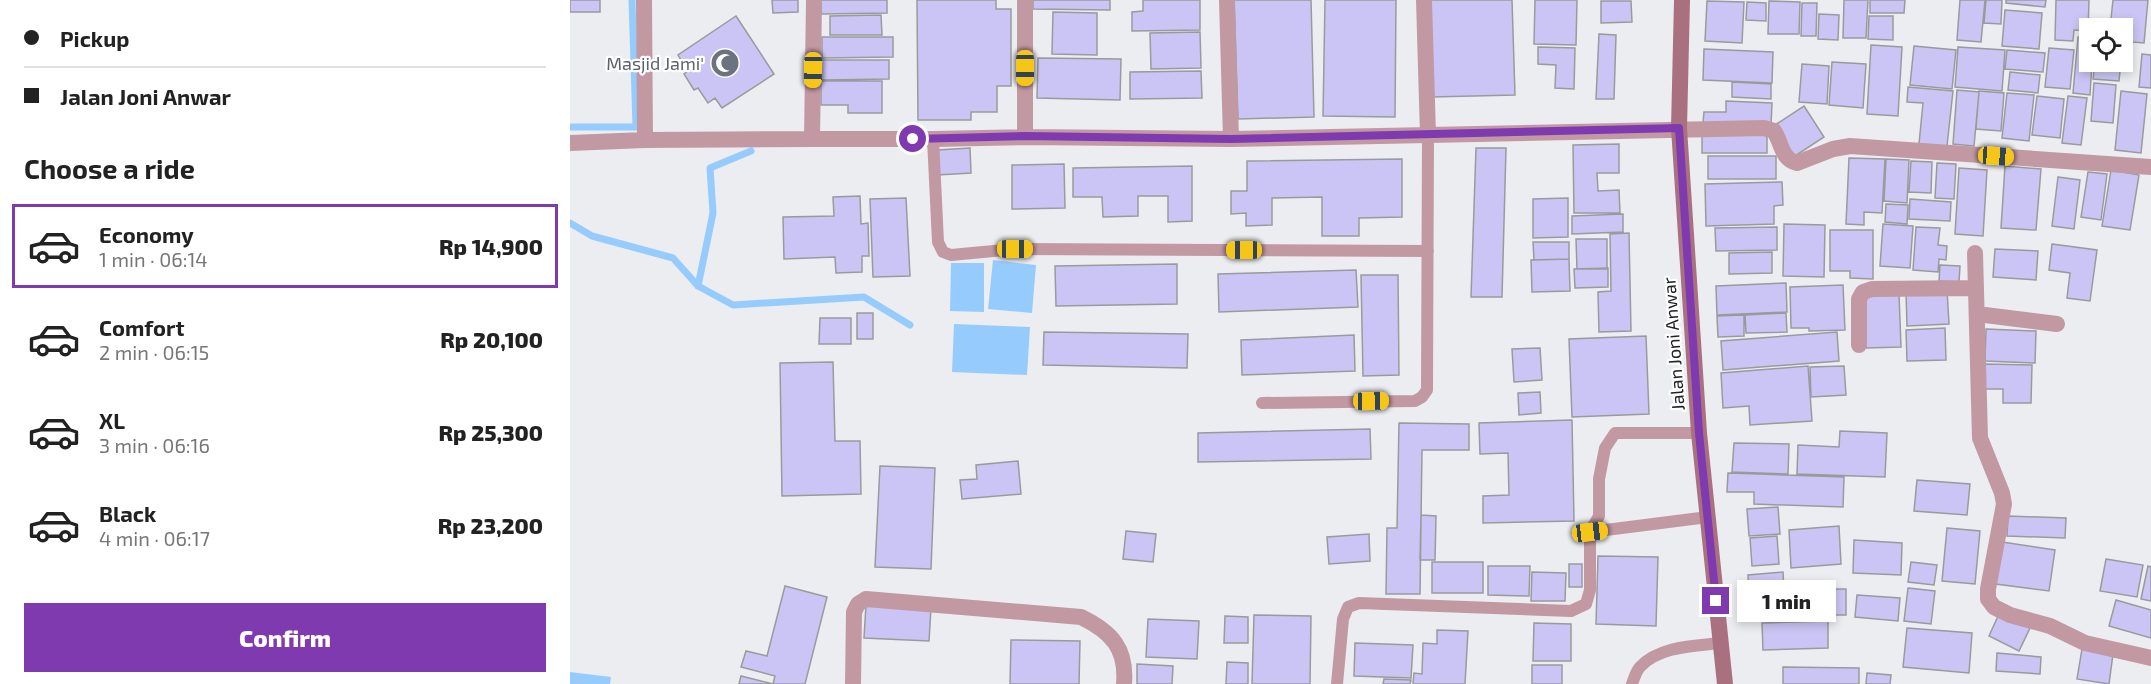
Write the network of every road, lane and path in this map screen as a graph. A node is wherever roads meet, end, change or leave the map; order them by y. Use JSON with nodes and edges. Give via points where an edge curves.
{"nodes":[{"id":1,"x":644,"y":0,"type":"edge"},
{"id":2,"x":814,"y":0,"type":"edge"},
{"id":3,"x":1025,"y":0,"type":"edge"},
{"id":4,"x":1227,"y":0,"type":"edge"},
{"id":5,"x":1425,"y":0,"type":"edge"},
{"id":6,"x":1682,"y":0,"type":"edge"},
{"id":7,"x":1679,"y":128,"type":"junction"},
{"id":8,"x":1428,"y":135,"type":"junction"},
{"id":9,"x":1025,"y":136,"type":"junction"},
{"id":10,"x":933,"y":139,"type":"junction"},
{"id":11,"x":1231,"y":139,"type":"junction"},
{"id":12,"x":645,"y":140,"type":"junction"},
{"id":13,"x":812,"y":140,"type":"junction"},
{"id":14,"x":570,"y":143,"type":"edge"},
{"id":15,"x":2151,"y":167,"type":"edge"},
{"id":16,"x":1428,"y":251,"type":"junction"},
{"id":17,"x":1975,"y":253,"type":"dead end"},
{"id":18,"x":1975,"y":288,"type":"junction"},
{"id":19,"x":1977,"y":314,"type":"junction"},
{"id":20,"x":2057,"y":324,"type":"dead end"},
{"id":21,"x":1859,"y":345,"type":"dead end"},
{"id":22,"x":1262,"y":403,"type":"dead end"},
{"id":23,"x":1699,"y":433,"type":"junction"},
{"id":24,"x":1708,"y":518,"type":"junction"},
{"id":25,"x":1590,"y":532,"type":"junction"},
{"id":26,"x":1721,"y":643,"type":"junction"},
{"id":27,"x":2151,"y":658,"type":"edge"},
{"id":28,"x":852,"y":684,"type":"edge"},
{"id":29,"x":1124,"y":684,"type":"edge"},
{"id":30,"x":1337,"y":684,"type":"edge"},
{"id":31,"x":1632,"y":684,"type":"edge"},
{"id":32,"x":1725,"y":684,"type":"edge"}],
"edges":[{"from":1,"to":12,"type":"street"},
{"from":2,"to":13,"type":"street"},
{"from":3,"to":9,"type":"street"},
{"from":4,"to":11,"type":"street"},
{"from":5,"to":8,"type":"street"},
{"from":6,"to":7,"type":"main road","name":"Jalan Joni Anwar"},
{"from":7,"to":8,"type":"street"},
{"from":7,"to":15,"type":"street","via":[[1769,128],[1776,133],[1787,159],[1797,164],[1850,146]]},
{"from":7,"to":23,"type":"main road","name":"Jalan Joni Anwar"},
{"from":8,"to":11,"type":"street"},
{"from":8,"to":16,"type":"lane"},
{"from":9,"to":10,"type":"street"},
{"from":9,"to":11,"type":"street"},
{"from":10,"to":13,"type":"street"},
{"from":10,"to":16,"type":"lane","via":[[938,242],[943,252],[951,255],[1015,249]]},
{"from":12,"to":13,"type":"street"},
{"from":12,"to":14,"type":"street"},
{"from":16,"to":22,"type":"lane","via":[[1427,390],[1422,397],[1415,401]]},
{"from":17,"to":18,"type":"street"},
{"from":18,"to":19,"type":"street"},
{"from":18,"to":21,"type":"street","via":[[1863,292],[1859,299]]},
{"from":19,"to":20,"type":"street"},
{"from":19,"to":27,"type":"street","via":[[1980,438],[2004,504],[1988,599],[2010,615],[2050,626],[2085,643]]},
{"from":23,"to":24,"type":"main road","name":"Jalan Joni Anwar"},
{"from":23,"to":25,"type":"lane","via":[[1616,433],[1605,448],[1599,479],[1599,516]]},
{"from":24,"to":25,"type":"lane"},
{"from":24,"to":26,"type":"main road","name":"Jalan Joni Anwar"},
{"from":25,"to":30,"type":"lane","via":[[1590,590],[1586,604],[1570,611],[1359,603],[1348,607],[1343,619]]},
{"from":26,"to":31,"type":"lane","via":[[1667,651],[1638,668]]},
{"from":26,"to":32,"type":"main road","name":"Jalan Joni Anwar"},
{"from":28,"to":29,"type":"street","via":[[854,612],[866,599],[1082,617],[1102,627],[1119,647]]}]}
